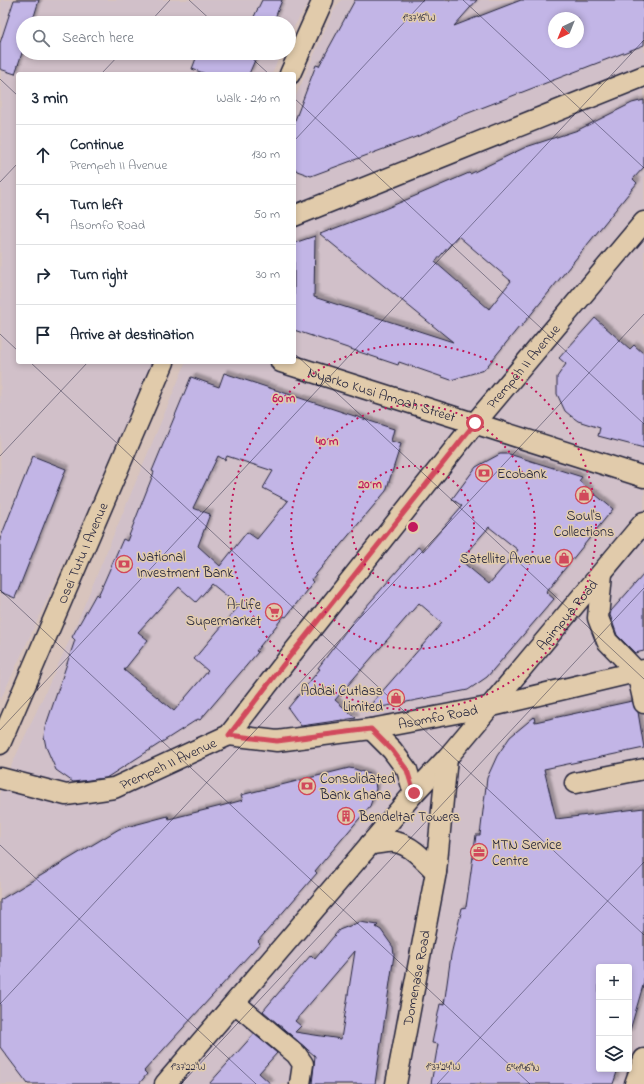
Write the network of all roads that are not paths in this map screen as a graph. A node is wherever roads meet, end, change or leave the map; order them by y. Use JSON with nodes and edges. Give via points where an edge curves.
{"nodes":[{"id":1,"x":323,"y":0,"type":"edge"},
{"id":2,"x":291,"y":72,"type":"edge"},
{"id":3,"x":644,"y":76,"type":"edge"},
{"id":4,"x":296,"y":215,"type":"edge"},
{"id":5,"x":644,"y":222,"type":"edge"},
{"id":6,"x":163,"y":364,"type":"edge"},
{"id":7,"x":287,"y":364,"type":"edge"},
{"id":8,"x":475,"y":423,"type":"junction"},
{"id":9,"x":644,"y":477,"type":"edge"},
{"id":10,"x":644,"y":522,"type":"edge"},
{"id":11,"x":602,"y":573,"type":"junction"},
{"id":12,"x":641,"y":671,"type":"edge"},
{"id":13,"x":644,"y":704,"type":"edge"},
{"id":14,"x":488,"y":707,"type":"junction"},
{"id":15,"x":371,"y":729,"type":"junction"},
{"id":16,"x":229,"y":735,"type":"junction"},
{"id":17,"x":0,"y":744,"type":"edge"},
{"id":18,"x":447,"y":758,"type":"junction"},
{"id":19,"x":644,"y":769,"type":"edge"},
{"id":20,"x":0,"y":778,"type":"edge"},
{"id":21,"x":575,"y":784,"type":"dead end"},
{"id":22,"x":414,"y":793,"type":"junction"},
{"id":23,"x":370,"y":844,"type":"junction"},
{"id":24,"x":436,"y":872,"type":"junction"},
{"id":25,"x":235,"y":1003,"type":"junction"},
{"id":26,"x":644,"y":1059,"type":"edge"},
{"id":27,"x":165,"y":1084,"type":"edge"},
{"id":28,"x":300,"y":1084,"type":"edge"},
{"id":29,"x":396,"y":1084,"type":"edge"},
{"id":30,"x":635,"y":1084,"type":"edge"}],
"edges":[{"from":1,"to":2,"type":"street"},
{"from":3,"to":4,"type":"street"},
{"from":5,"to":8,"type":"street","name":"Prempeh II Avenue"},
{"from":6,"to":17,"type":"street","name":"Osei Tutu I Avenue"},
{"from":7,"to":8,"type":"street","name":"Nyarko Kusi Amoah Street"},
{"from":8,"to":9,"type":"street","name":"Nyarko Kusi Amoah Street"},
{"from":8,"to":16,"type":"street","name":"Prempeh II Avenue"},
{"from":10,"to":11,"type":"street","name":"Apimpua Road"},
{"from":11,"to":12,"type":"street","via":[[598,618],[607,641]]},
{"from":11,"to":14,"type":"street","name":"Apimpua Road"},
{"from":12,"to":13,"type":"street"},
{"from":12,"to":14,"type":"street","name":"Asomfo Road"},
{"from":14,"to":15,"type":"street","name":"Asomfo Road"},
{"from":14,"to":18,"type":"street","name":"Apimpua Road"},
{"from":15,"to":16,"type":"street","name":"Asomfo Road","via":[[277,741]]},
{"from":15,"to":22,"type":"street","via":[[407,770]]},
{"from":16,"to":20,"type":"street","name":"Prempeh II Avenue","via":[[114,788],[66,795]]},
{"from":18,"to":22,"type":"street","name":"Apimpua Road"},
{"from":18,"to":24,"type":"street","name":"Domenase Road"},
{"from":19,"to":21,"type":"street"},
{"from":22,"to":23,"type":"street","name":"Apimpua Road"},
{"from":23,"to":24,"type":"street","via":[[395,842],[414,851]]},
{"from":23,"to":25,"type":"street","name":"Apimpua Road"},
{"from":24,"to":29,"type":"street","name":"Domenase Road"},
{"from":25,"to":27,"type":"street","name":"Apimpua Road"},
{"from":25,"to":28,"type":"street","via":[[296,1054],[303,1064]]},
{"from":26,"to":30,"type":"street"}]}
